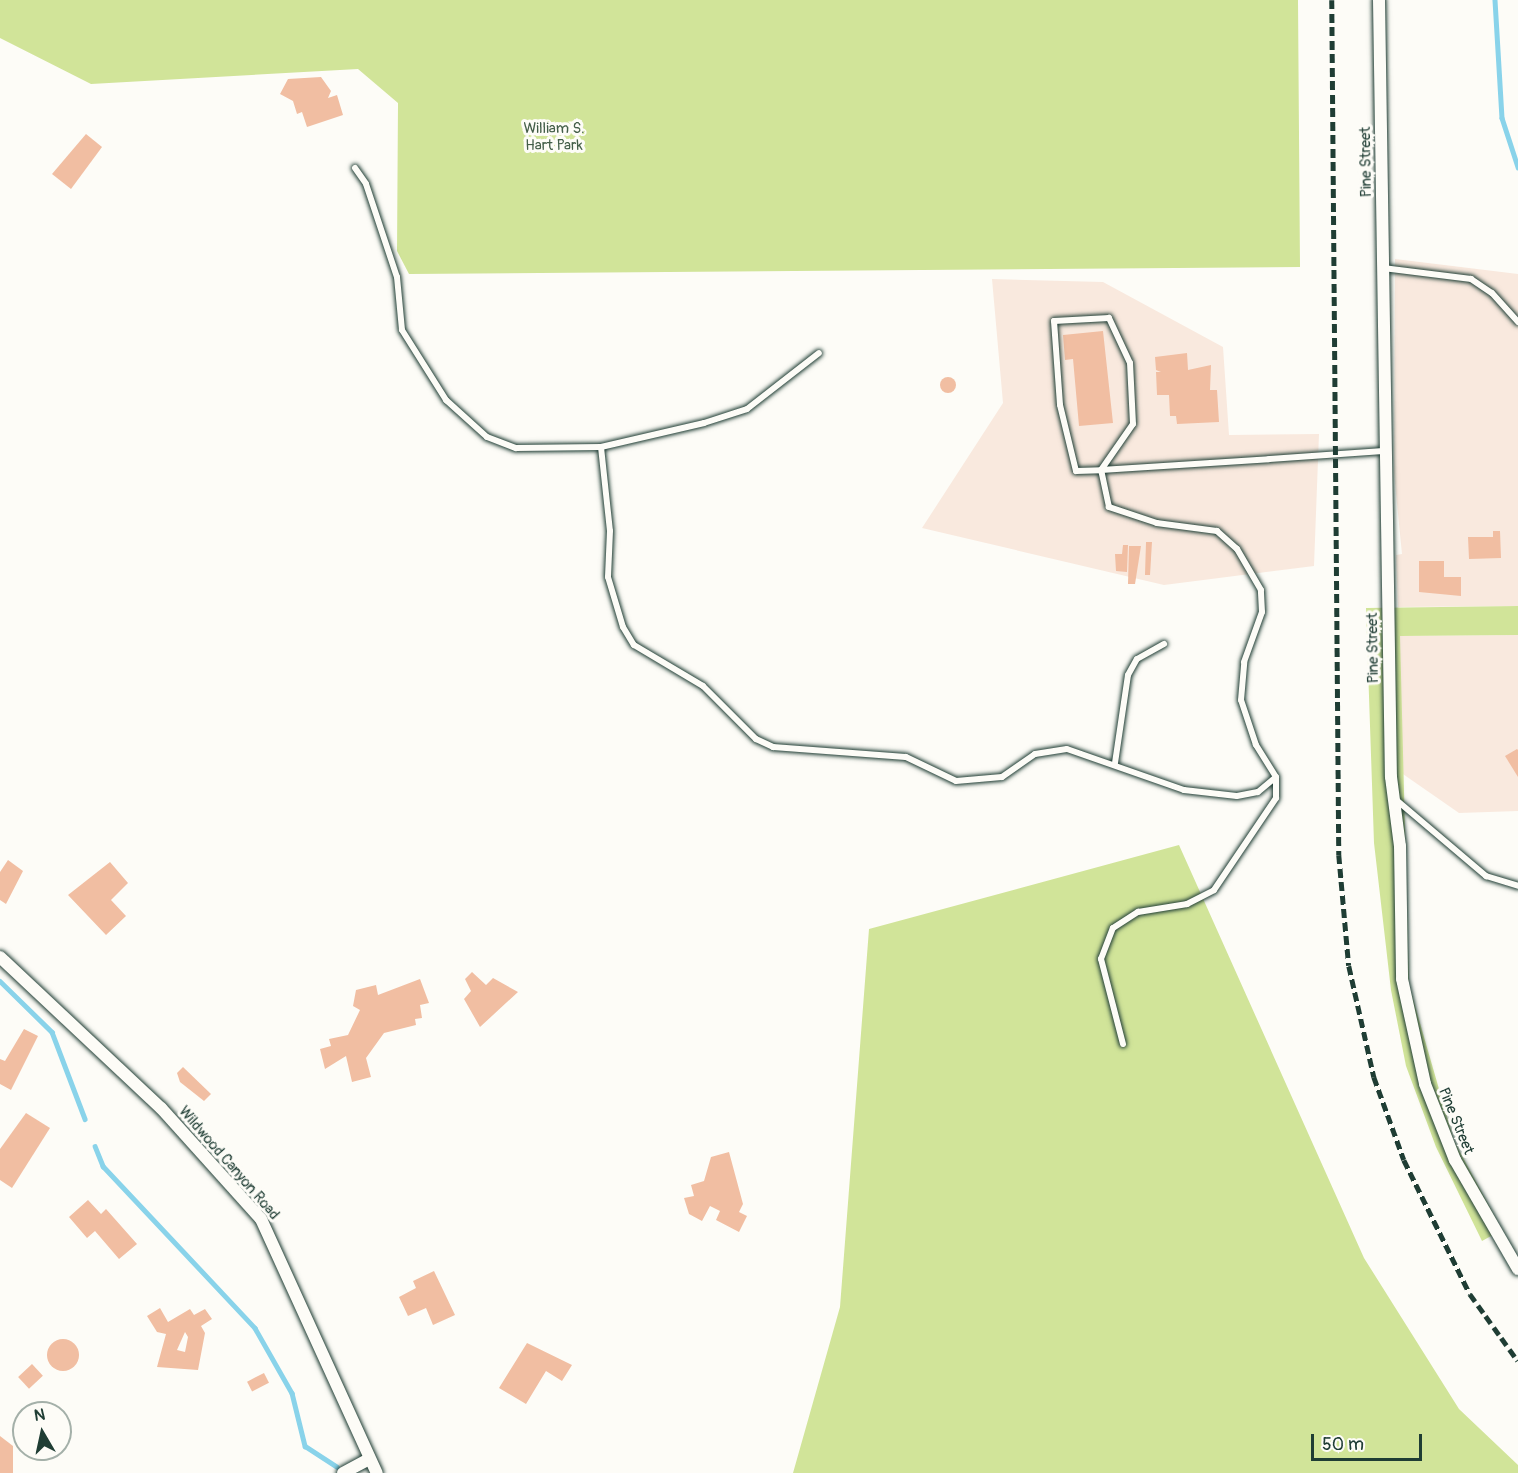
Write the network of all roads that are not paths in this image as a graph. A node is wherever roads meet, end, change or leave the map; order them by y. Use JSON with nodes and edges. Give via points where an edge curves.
{"nodes":[{"id":1,"x":1379,"y":0,"type":"edge"},
{"id":2,"x":354,"y":168,"type":"dead end"},
{"id":3,"x":1383,"y":268,"type":"junction"},
{"id":4,"x":1518,"y":322,"type":"edge"},
{"id":5,"x":819,"y":353,"type":"dead end"},
{"id":6,"x":601,"y":447,"type":"junction"},
{"id":7,"x":1384,"y":451,"type":"junction"},
{"id":8,"x":1101,"y":470,"type":"junction"},
{"id":9,"x":1164,"y":644,"type":"dead end"},
{"id":10,"x":1115,"y":763,"type":"junction"},
{"id":11,"x":1276,"y":777,"type":"junction"},
{"id":12,"x":1394,"y":798,"type":"junction"},
{"id":13,"x":1518,"y":886,"type":"edge"},
{"id":14,"x":0,"y":957,"type":"edge"},
{"id":15,"x":1123,"y":1044,"type":"dead end"},
{"id":16,"x":1518,"y":1269,"type":"edge"},
{"id":17,"x":369,"y":1459,"type":"junction"},
{"id":18,"x":343,"y":1473,"type":"edge"},
{"id":19,"x":377,"y":1473,"type":"edge"}],
"edges":[{"from":1,"to":3,"type":"street","name":"Pine Street"},
{"from":2,"to":6,"type":"lane","via":[[366,184],[398,277],[402,330],[446,400],[468,425],[516,448]]},
{"from":3,"to":4,"type":"lane","via":[[1471,279],[1492,293]]},
{"from":3,"to":7,"type":"street","name":"Pine Street"},
{"from":5,"to":6,"type":"lane","via":[[747,409]]},
{"from":6,"to":10,"type":"lane","via":[[610,531],[608,577],[623,627],[634,645],[703,686],[756,739],[773,747],[906,757],[956,782],[1002,777],[1048,750],[1089,753]]},
{"from":7,"to":8,"type":"lane"},
{"from":7,"to":12,"type":"street","name":"Pine Street"},
{"from":8,"to":8,"type":"lane","via":[[1076,471],[1060,405],[1053,321],[1109,318],[1130,363],[1133,424]]},
{"from":8,"to":11,"type":"lane","via":[[1109,507],[1121,515],[1217,531],[1252,574],[1262,612],[1244,662],[1241,700],[1256,745]]},
{"from":9,"to":10,"type":"lane","via":[[1137,659],[1128,675]]},
{"from":10,"to":11,"type":"lane","via":[[1157,784],[1237,796],[1258,792]]},
{"from":11,"to":15,"type":"lane","via":[[1276,798],[1214,890],[1187,904],[1138,912],[1113,928],[1101,959]]},
{"from":12,"to":13,"type":"lane","via":[[1486,876]]},
{"from":12,"to":16,"type":"street","name":"Pine Street","via":[[1402,979],[1425,1084],[1455,1160]]},
{"from":14,"to":17,"type":"street","name":"Wildwood Canyon Road","via":[[161,1108],[261,1219],[322,1359],[363,1434]]},
{"from":17,"to":18,"type":"street"},
{"from":17,"to":19,"type":"street","name":"Wildwood Canyon Road"}]}
